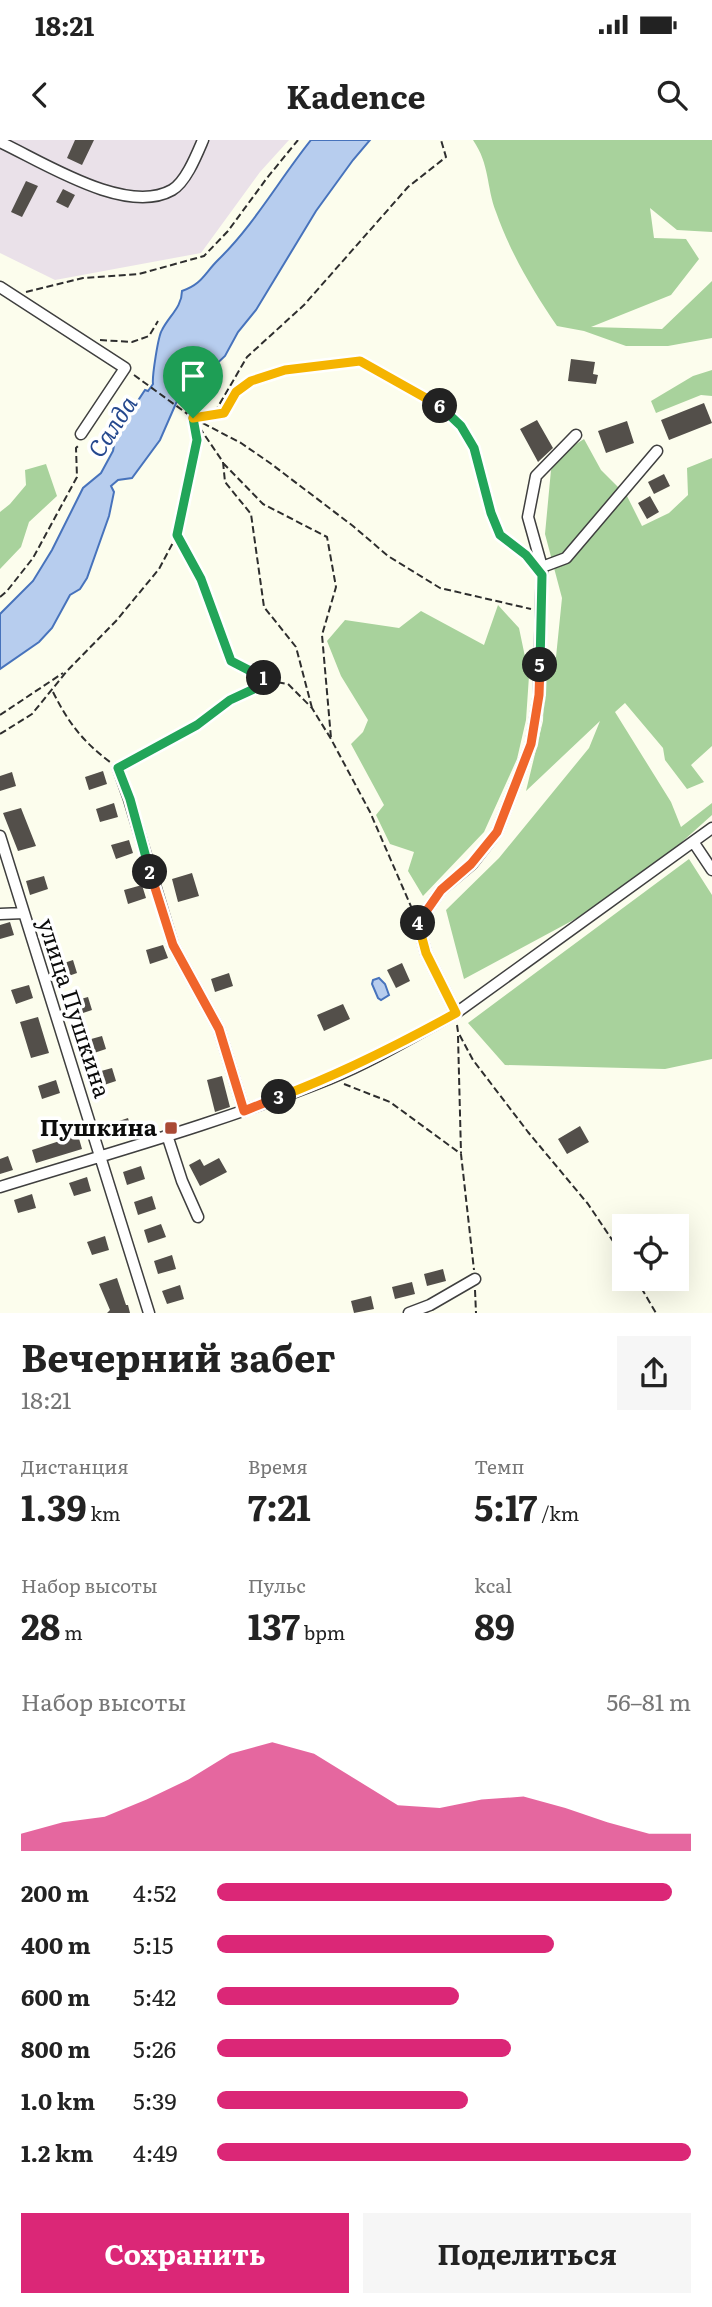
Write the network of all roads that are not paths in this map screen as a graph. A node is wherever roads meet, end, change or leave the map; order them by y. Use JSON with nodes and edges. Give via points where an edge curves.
{"nodes":[{"id":1,"x":203,"y":140,"type":"edge"},
{"id":2,"x":0,"y":142,"type":"edge"},
{"id":3,"x":0,"y":287,"type":"edge"},
{"id":4,"x":576,"y":435,"type":"dead end"},
{"id":5,"x":83,"y":436,"type":"road end"},
{"id":6,"x":657,"y":451,"type":"dead end"},
{"id":7,"x":542,"y":571,"type":"junction"},
{"id":8,"x":118,"y":768,"type":"road end"},
{"id":9,"x":712,"y":828,"type":"edge"},
{"id":10,"x":0,"y":836,"type":"edge"},
{"id":11,"x":694,"y":843,"type":"junction"},
{"id":12,"x":712,"y":870,"type":"edge"},
{"id":13,"x":24,"y":913,"type":"junction"},
{"id":14,"x":0,"y":914,"type":"edge"},
{"id":15,"x":456,"y":1013,"type":"junction"},
{"id":16,"x":244,"y":1111,"type":"junction"},
{"id":17,"x":167,"y":1135,"type":"junction"},
{"id":18,"x":101,"y":1156,"type":"junction"},
{"id":19,"x":0,"y":1187,"type":"edge"},
{"id":20,"x":198,"y":1217,"type":"dead end"},
{"id":21,"x":475,"y":1279,"type":"road end"},
{"id":22,"x":149,"y":1313,"type":"edge"},
{"id":23,"x":409,"y":1313,"type":"edge"}],
"edges":[{"from":1,"to":2,"type":"street","via":[[175,189],[157,196],[102,190]]},
{"from":3,"to":5,"type":"street","via":[[125,368]]},
{"from":4,"to":7,"type":"street","via":[[536,476],[528,517]]},
{"from":6,"to":7,"type":"street","via":[[566,558]]},
{"from":7,"to":15,"type":"street","via":[[539,695],[531,744],[497,832],[471,864],[441,890],[418,923],[426,953]]},
{"from":8,"to":16,"type":"street","via":[[173,945],[219,1029]]},
{"from":9,"to":11,"type":"street"},
{"from":10,"to":13,"type":"street","name":"улица Пушкина"},
{"from":11,"to":12,"type":"street"},
{"from":11,"to":15,"type":"street"},
{"from":13,"to":14,"type":"street"},
{"from":13,"to":18,"type":"street","name":"улица Пушкина"},
{"from":15,"to":16,"type":"street","via":[[331,1078]]},
{"from":16,"to":17,"type":"street"},
{"from":17,"to":18,"type":"street"},
{"from":17,"to":20,"type":"street"},
{"from":18,"to":19,"type":"street"},
{"from":18,"to":22,"type":"street","name":"улица Пушкина"},
{"from":21,"to":23,"type":"street"}]}
